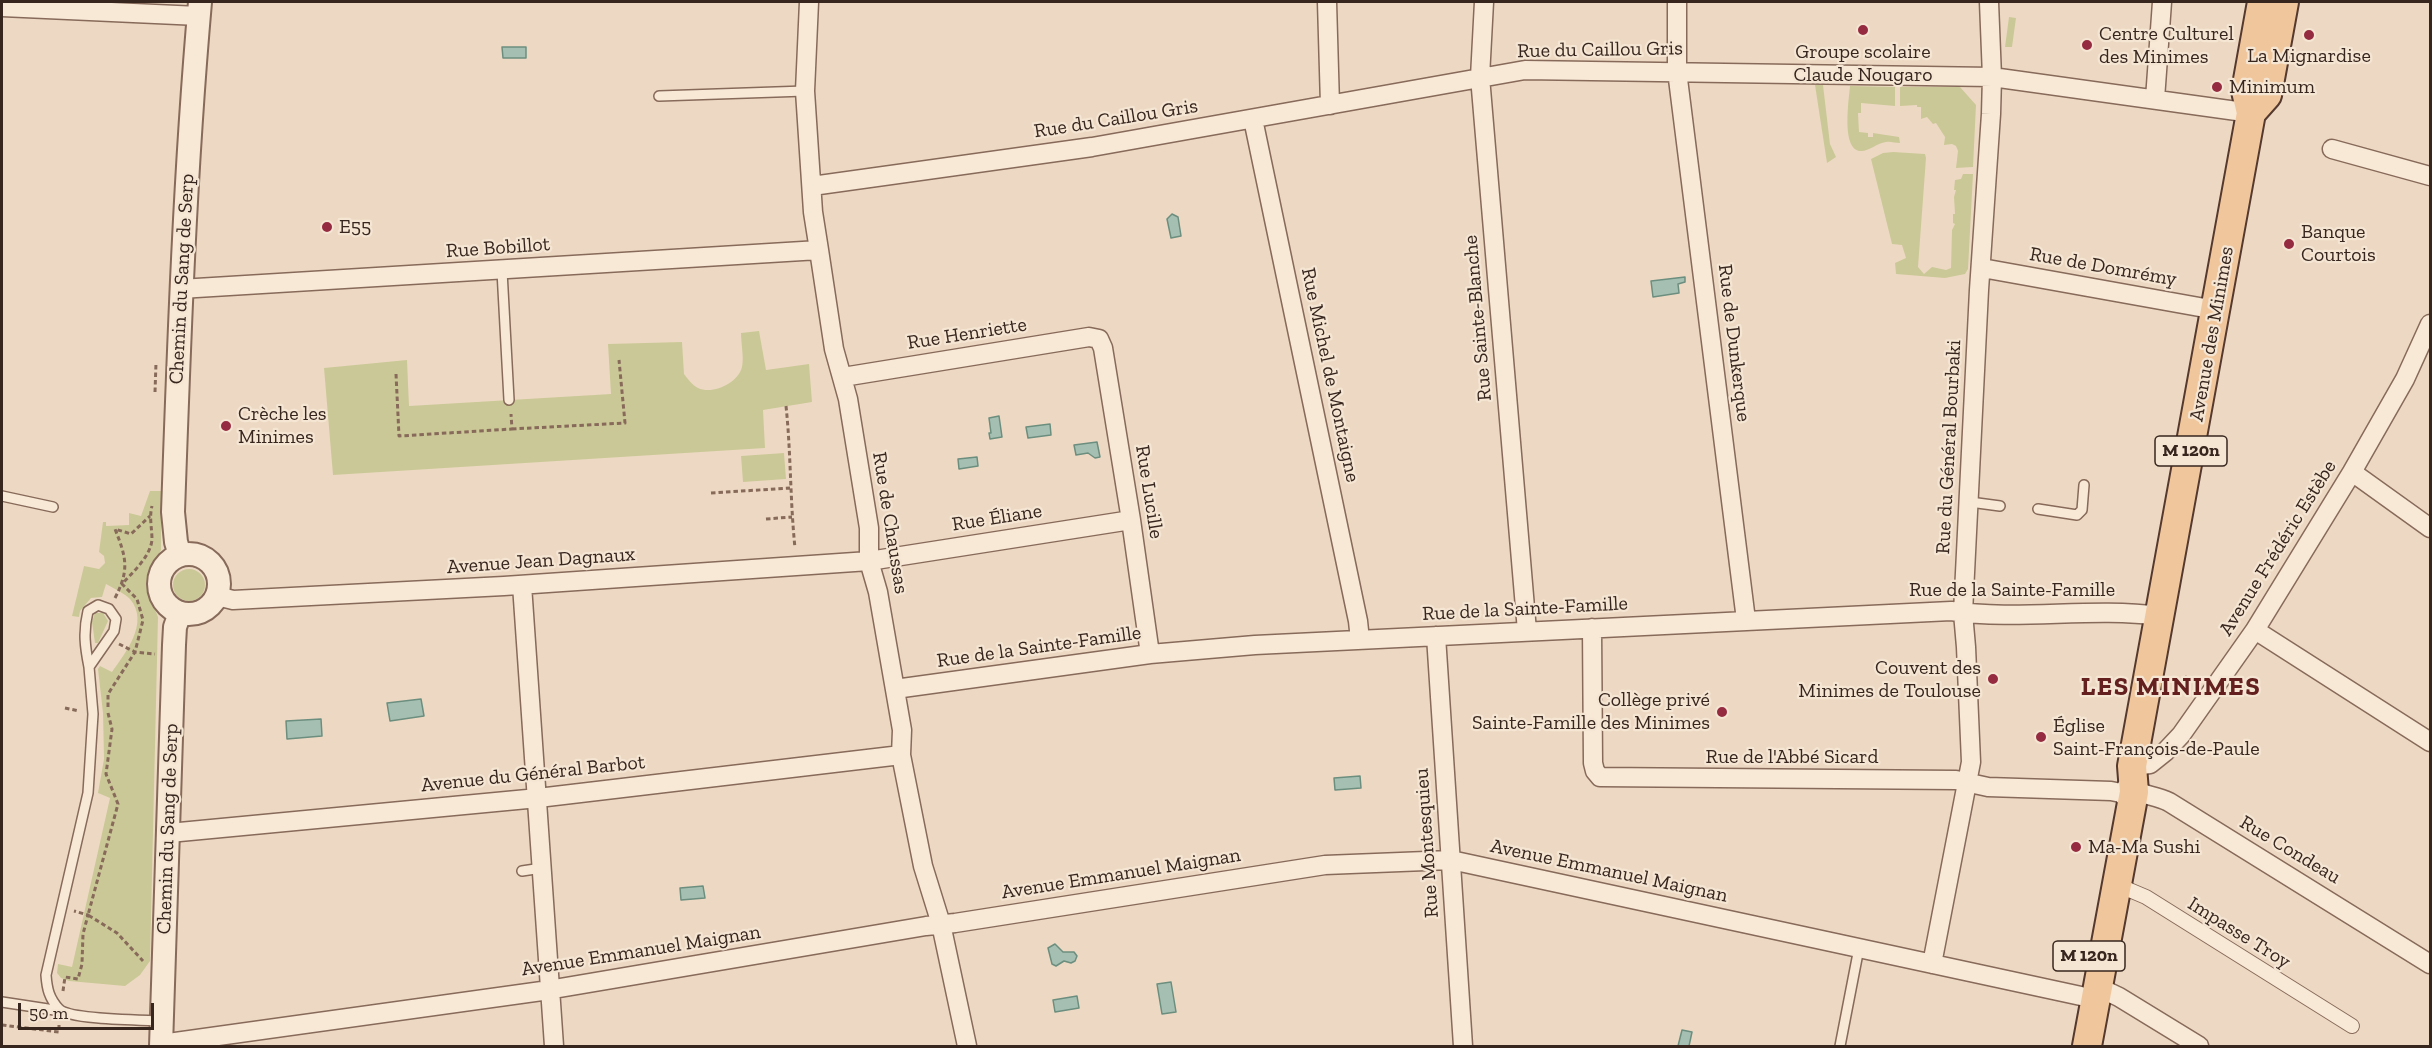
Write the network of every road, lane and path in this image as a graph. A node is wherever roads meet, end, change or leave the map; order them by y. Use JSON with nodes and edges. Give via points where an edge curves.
{"nodes":[{"id":1,"x":809,"y":2,"type":"edge"},
{"id":2,"x":1327,"y":2,"type":"edge"},
{"id":3,"x":1484,"y":2,"type":"edge"},
{"id":4,"x":1677,"y":2,"type":"edge"},
{"id":5,"x":1989,"y":2,"type":"edge"},
{"id":6,"x":2162,"y":2,"type":"edge"},
{"id":7,"x":2262,"y":2,"type":"edge"},
{"id":8,"x":2284,"y":2,"type":"edge"},
{"id":9,"x":2,"y":7,"type":"edge"},
{"id":10,"x":200,"y":9,"type":"edge"},
{"id":11,"x":1677,"y":71,"type":"junction"},
{"id":12,"x":1480,"y":77,"type":"junction"},
{"id":13,"x":1992,"y":77,"type":"junction"},
{"id":14,"x":805,"y":91,"type":"junction"},
{"id":15,"x":659,"y":96,"type":"dead end"},
{"id":16,"x":2155,"y":99,"type":"junction"},
{"id":17,"x":1330,"y":105,"type":"junction"},
{"id":18,"x":2251,"y":113,"type":"junction"},
{"id":19,"x":1253,"y":119,"type":"junction"},
{"id":20,"x":2332,"y":149,"type":"dead end"},
{"id":21,"x":2430,"y":176,"type":"edge"},
{"id":22,"x":812,"y":186,"type":"junction"},
{"id":23,"x":819,"y":250,"type":"junction"},
{"id":24,"x":1982,"y":268,"type":"junction"},
{"id":25,"x":502,"y":271,"type":"junction"},
{"id":26,"x":180,"y":289,"type":"junction"},
{"id":27,"x":2216,"y":310,"type":"junction"},
{"id":28,"x":2429,"y":329,"type":"edge"},
{"id":29,"x":1099,"y":339,"type":"joint"},
{"id":30,"x":157,"y":360,"type":"dead end"},
{"id":31,"x":619,"y":360,"type":"dead end"},
{"id":32,"x":396,"y":374,"type":"dead end"},
{"id":33,"x":843,"y":377,"type":"junction"},
{"id":34,"x":509,"y":400,"type":"joint"},
{"id":35,"x":156,"y":402,"type":"dead end"},
{"id":36,"x":786,"y":406,"type":"dead end"},
{"id":37,"x":512,"y":429,"type":"junction"},
{"id":38,"x":2352,"y":472,"type":"junction"},
{"id":39,"x":2084,"y":485,"type":"dead end"},
{"id":40,"x":790,"y":488,"type":"junction"},
{"id":41,"x":711,"y":493,"type":"dead end"},
{"id":42,"x":2,"y":496,"type":"edge"},
{"id":43,"x":1970,"y":502,"type":"junction"},
{"id":44,"x":152,"y":505,"type":"dead end"},
{"id":45,"x":2000,"y":506,"type":"dead end"},
{"id":46,"x":53,"y":507,"type":"dead end"},
{"id":47,"x":2038,"y":509,"type":"dead end"},
{"id":48,"x":150,"y":516,"type":"junction"},
{"id":49,"x":792,"y":517,"type":"junction"},
{"id":50,"x":766,"y":519,"type":"dead end"},
{"id":51,"x":1131,"y":520,"type":"junction"},
{"id":52,"x":2430,"y":528,"type":"edge"},
{"id":53,"x":180,"y":555,"type":"junction"},
{"id":54,"x":869,"y":561,"type":"junction"},
{"id":55,"x":796,"y":566,"type":"junction"},
{"id":56,"x":122,"y":584,"type":"junction"},
{"id":57,"x":522,"y":585,"type":"junction"},
{"id":58,"x":217,"y":596,"type":"junction"},
{"id":59,"x":109,"y":609,"type":"junction"},
{"id":60,"x":180,"y":613,"type":"junction"},
{"id":61,"x":1963,"y":613,"type":"junction"},
{"id":62,"x":2160,"y":616,"type":"junction"},
{"id":63,"x":1746,"y":620,"type":"junction"},
{"id":64,"x":1592,"y":628,"type":"junction"},
{"id":65,"x":2255,"y":630,"type":"junction"},
{"id":66,"x":1527,"y":631,"type":"junction"},
{"id":67,"x":1436,"y":636,"type":"junction"},
{"id":68,"x":110,"y":639,"type":"junction"},
{"id":69,"x":1360,"y":640,"type":"junction"},
{"id":70,"x":135,"y":652,"type":"junction"},
{"id":71,"x":148,"y":654,"type":"dead end"},
{"id":72,"x":1150,"y":654,"type":"junction"},
{"id":73,"x":89,"y":667,"type":"junction"},
{"id":74,"x":895,"y":689,"type":"junction"},
{"id":75,"x":2430,"y":742,"type":"edge"},
{"id":76,"x":901,"y":755,"type":"junction"},
{"id":77,"x":1968,"y":782,"type":"junction"},
{"id":78,"x":2128,"y":787,"type":"junction"},
{"id":79,"x":538,"y":798,"type":"junction"},
{"id":80,"x":169,"y":833,"type":"junction"},
{"id":81,"x":1451,"y":860,"type":"junction"},
{"id":82,"x":542,"y":868,"type":"junction"},
{"id":83,"x":522,"y":871,"type":"dead end"},
{"id":84,"x":2111,"y":880,"type":"junction"},
{"id":85,"x":941,"y":924,"type":"junction"},
{"id":86,"x":1859,"y":948,"type":"junction"},
{"id":87,"x":1932,"y":964,"type":"junction"},
{"id":88,"x":2430,"y":964,"type":"edge"},
{"id":89,"x":147,"y":965,"type":"dead end"},
{"id":90,"x":550,"y":989,"type":"junction"},
{"id":91,"x":2089,"y":992,"type":"junction"},
{"id":92,"x":2,"y":1002,"type":"edge"},
{"id":93,"x":61,"y":1011,"type":"junction"},
{"id":94,"x":162,"y":1021,"type":"junction"},
{"id":95,"x":2352,"y":1026,"type":"dead end"},
{"id":96,"x":161,"y":1045,"type":"edge"},
{"id":97,"x":554,"y":1047,"type":"edge"},
{"id":98,"x":968,"y":1047,"type":"edge"},
{"id":99,"x":1463,"y":1047,"type":"edge"},
{"id":100,"x":1840,"y":1047,"type":"edge"},
{"id":101,"x":2072,"y":1047,"type":"edge"},
{"id":102,"x":2087,"y":1047,"type":"edge"},
{"id":103,"x":2199,"y":1047,"type":"edge"}],
"edges":[{"from":1,"to":14,"type":"street","name":"Rue de Chaussas"},
{"from":2,"to":17,"type":"street"},
{"from":3,"to":12,"type":"street","name":"Rue Sainte-Blanche"},
{"from":4,"to":11,"type":"street","name":"Rue de Dunkerque"},
{"from":5,"to":13,"type":"street","name":"Rue du Général Bourbaki"},
{"from":6,"to":16,"type":"street"},
{"from":7,"to":18,"type":"main road","name":"Avenue des Minimes","number":"M 120n","via":[[2246,91]]},
{"from":8,"to":18,"type":"main road","name":"Avenue des Minimes","number":"M 120n","via":[[2267,95]]},
{"from":9,"to":10,"type":"street"},
{"from":10,"to":26,"type":"street","name":"Chemin du Sang de Serp"},
{"from":11,"to":12,"type":"street","name":"Rue du Caillou Gris","via":[[1525,70]]},
{"from":11,"to":13,"type":"street","name":"Rue du Caillou Gris"},
{"from":11,"to":63,"type":"street","name":"Rue de Dunkerque"},
{"from":12,"to":17,"type":"street","name":"Rue du Caillou Gris"},
{"from":12,"to":66,"type":"street","name":"Rue Sainte-Blanche"},
{"from":13,"to":16,"type":"street","name":"Rue du Caillou Gris"},
{"from":13,"to":24,"type":"street","name":"Rue du Général Bourbaki"},
{"from":14,"to":15,"type":"lane"},
{"from":14,"to":22,"type":"street","name":"Rue de Chaussas"},
{"from":16,"to":18,"type":"street","name":"Rue du Caillou Gris"},
{"from":17,"to":19,"type":"street","name":"Rue du Caillou Gris"},
{"from":18,"to":27,"type":"main road","name":"Avenue des Minimes","number":"M 120n"},
{"from":19,"to":22,"type":"street","name":"Rue du Caillou Gris","via":[[1092,147]]},
{"from":19,"to":69,"type":"street","name":"Rue Michel de Montaigne"},
{"from":20,"to":21,"type":"street"},
{"from":22,"to":23,"type":"street","name":"Rue de Chaussas"},
{"from":23,"to":25,"type":"street","name":"Rue Bobillot"},
{"from":23,"to":33,"type":"street","name":"Rue de Chaussas","via":[[834,349]]},
{"from":24,"to":27,"type":"street","name":"Rue de Domrémy"},
{"from":24,"to":43,"type":"street","name":"Rue du Général Bourbaki"},
{"from":25,"to":26,"type":"street","name":"Rue Bobillot"},
{"from":25,"to":34,"type":"lane"},
{"from":26,"to":53,"type":"street","name":"Chemin du Sang de Serp","via":[[173,512]]},
{"from":27,"to":62,"type":"main road","name":"Avenue des Minimes","number":"M 120n"},
{"from":28,"to":38,"type":"street","name":"Avenue Frédéric Estèbe"},
{"from":29,"to":33,"type":"street","name":"Rue Henriette","via":[[1089,337]]},
{"from":29,"to":51,"type":"street","name":"Rue Lucille"},
{"from":30,"to":35,"type":"path"},
{"from":31,"to":37,"type":"path","via":[[625,423]]},
{"from":32,"to":37,"type":"path","via":[[399,435]]},
{"from":33,"to":54,"type":"street","name":"Rue de Chaussas","via":[[868,528]]},
{"from":34,"to":37,"type":"path"},
{"from":36,"to":40,"type":"path","via":[[792,461]]},
{"from":38,"to":52,"type":"street"},
{"from":38,"to":65,"type":"street","name":"Avenue Frédéric Estèbe"},
{"from":39,"to":47,"type":"lane","via":[[2082,510],[2077,515]]},
{"from":40,"to":41,"type":"path"},
{"from":40,"to":49,"type":"path"},
{"from":42,"to":46,"type":"lane"},
{"from":43,"to":45,"type":"lane"},
{"from":43,"to":61,"type":"street","name":"Rue du Général Bourbaki"},
{"from":44,"to":48,"type":"path"},
{"from":48,"to":56,"type":"path","via":[[152,541],[148,554]]},
{"from":48,"to":56,"type":"path","via":[[131,534],[115,529],[126,556]]},
{"from":49,"to":50,"type":"path"},
{"from":49,"to":55,"type":"path"},
{"from":51,"to":54,"type":"street","name":"Rue Éliane"},
{"from":51,"to":72,"type":"street","name":"Rue Lucille"},
{"from":53,"to":58,"type":"street","via":[[190,554],[208,561],[218,577]]},
{"from":53,"to":60,"type":"street","via":[[163,568],[158,582],[162,599]]},
{"from":54,"to":55,"type":"street","name":"Avenue Jean Dagnaux"},
{"from":54,"to":74,"type":"street","name":"Rue de Chaussas"},
{"from":55,"to":57,"type":"street","name":"Avenue Jean Dagnaux"},
{"from":56,"to":59,"type":"path"},
{"from":56,"to":70,"type":"path","via":[[137,599],[143,620]]},
{"from":57,"to":58,"type":"street","name":"Avenue Jean Dagnaux","via":[[233,600]]},
{"from":57,"to":79,"type":"street"},
{"from":58,"to":60,"type":"street","via":[[198,613]]},
{"from":59,"to":68,"type":"lane","via":[[116,619]]},
{"from":59,"to":73,"type":"lane","via":[[98,606],[88,612],[84,635]]},
{"from":60,"to":80,"type":"street","name":"Chemin du Sang de Serp","via":[[175,627]]},
{"from":61,"to":62,"type":"street","name":"Rue de la Sainte-Famille","via":[[2010,616],[2117,612]]},
{"from":61,"to":63,"type":"street","name":"Rue de la Sainte-Famille"},
{"from":61,"to":77,"type":"street","name":"Rue du Général Bourbaki","via":[[1971,762]]},
{"from":62,"to":78,"type":"main road","name":"Avenue des Minimes","number":"M 120n"},
{"from":63,"to":64,"type":"street","name":"Rue de la Sainte-Famille"},
{"from":64,"to":66,"type":"street","name":"Rue de la Sainte-Famille"},
{"from":64,"to":77,"type":"street","name":"Rue de l'Abbé Sicard","via":[[1593,763],[1600,777]]},
{"from":65,"to":75,"type":"street"},
{"from":65,"to":78,"type":"street","name":"Avenue Frédéric Estèbe","via":[[2181,735]]},
{"from":66,"to":67,"type":"street","name":"Rue de la Sainte-Famille"},
{"from":67,"to":69,"type":"street","name":"Rue de la Sainte-Famille"},
{"from":67,"to":81,"type":"street","name":"Rue Montesquieu"},
{"from":68,"to":70,"type":"path"},
{"from":68,"to":73,"type":"lane"},
{"from":69,"to":72,"type":"street","name":"Rue de la Sainte-Famille"},
{"from":70,"to":71,"type":"path"},
{"from":70,"to":89,"type":"path","via":[[108,694],[112,729],[106,774],[118,804],[88,915],[117,933]]},
{"from":72,"to":74,"type":"street","name":"Rue de la Sainte-Famille"},
{"from":73,"to":93,"type":"lane","via":[[93,714],[88,793],[46,975],[48,994]]},
{"from":74,"to":76,"type":"street","name":"Rue de Chaussas","via":[[902,730]]},
{"from":76,"to":79,"type":"street","name":"Avenue du Général Barbot"},
{"from":76,"to":85,"type":"street","name":"Rue de Chaussas","via":[[923,867]]},
{"from":77,"to":78,"type":"street","name":"Rue de l'Abbé Sicard","via":[[1988,787]]},
{"from":77,"to":87,"type":"street","name":"Rue du Général Bourbaki"},
{"from":78,"to":84,"type":"main road","name":"Avenue des Minimes","number":"M 120n"},
{"from":78,"to":88,"type":"street","name":"Rue Condeau","via":[[2169,802]]},
{"from":79,"to":80,"type":"street","name":"Avenue du Général Barbot"},
{"from":79,"to":82,"type":"street"},
{"from":80,"to":94,"type":"street","name":"Chemin du Sang de Serp"},
{"from":81,"to":85,"type":"street","name":"Avenue Emmanuel Maignan","via":[[1325,865]]},
{"from":81,"to":86,"type":"street","name":"Avenue Emmanuel Maignan"},
{"from":81,"to":99,"type":"street","name":"Rue Montesquieu"},
{"from":82,"to":83,"type":"lane"},
{"from":82,"to":90,"type":"street"},
{"from":84,"to":91,"type":"main road","name":"Avenue des Minimes","number":"M 120n"},
{"from":84,"to":95,"type":"street","name":"Impasse Troy","via":[[2145,897]]},
{"from":85,"to":90,"type":"street","name":"Avenue Emmanuel Maignan"},
{"from":85,"to":98,"type":"street","name":"Rue de Chaussas"},
{"from":86,"to":87,"type":"street","name":"Avenue Emmanuel Maignan"},
{"from":86,"to":100,"type":"lane"},
{"from":87,"to":91,"type":"street","name":"Avenue Emmanuel Maignan"},
{"from":90,"to":96,"type":"street","name":"Avenue Emmanuel Maignan"},
{"from":90,"to":97,"type":"street"},
{"from":91,"to":101,"type":"main road","name":"Avenue des Minimes","number":"M 120n"},
{"from":91,"to":102,"type":"main road","name":"Avenue des Minimes","number":"M 120n"},
{"from":91,"to":103,"type":"street","name":"Avenue Emmanuel Maignan","via":[[2113,993]]},
{"from":92,"to":93,"type":"lane"},
{"from":93,"to":94,"type":"lane","via":[[88,1017]]},
{"from":94,"to":96,"type":"street","name":"Chemin du Sang de Serp"}]}
